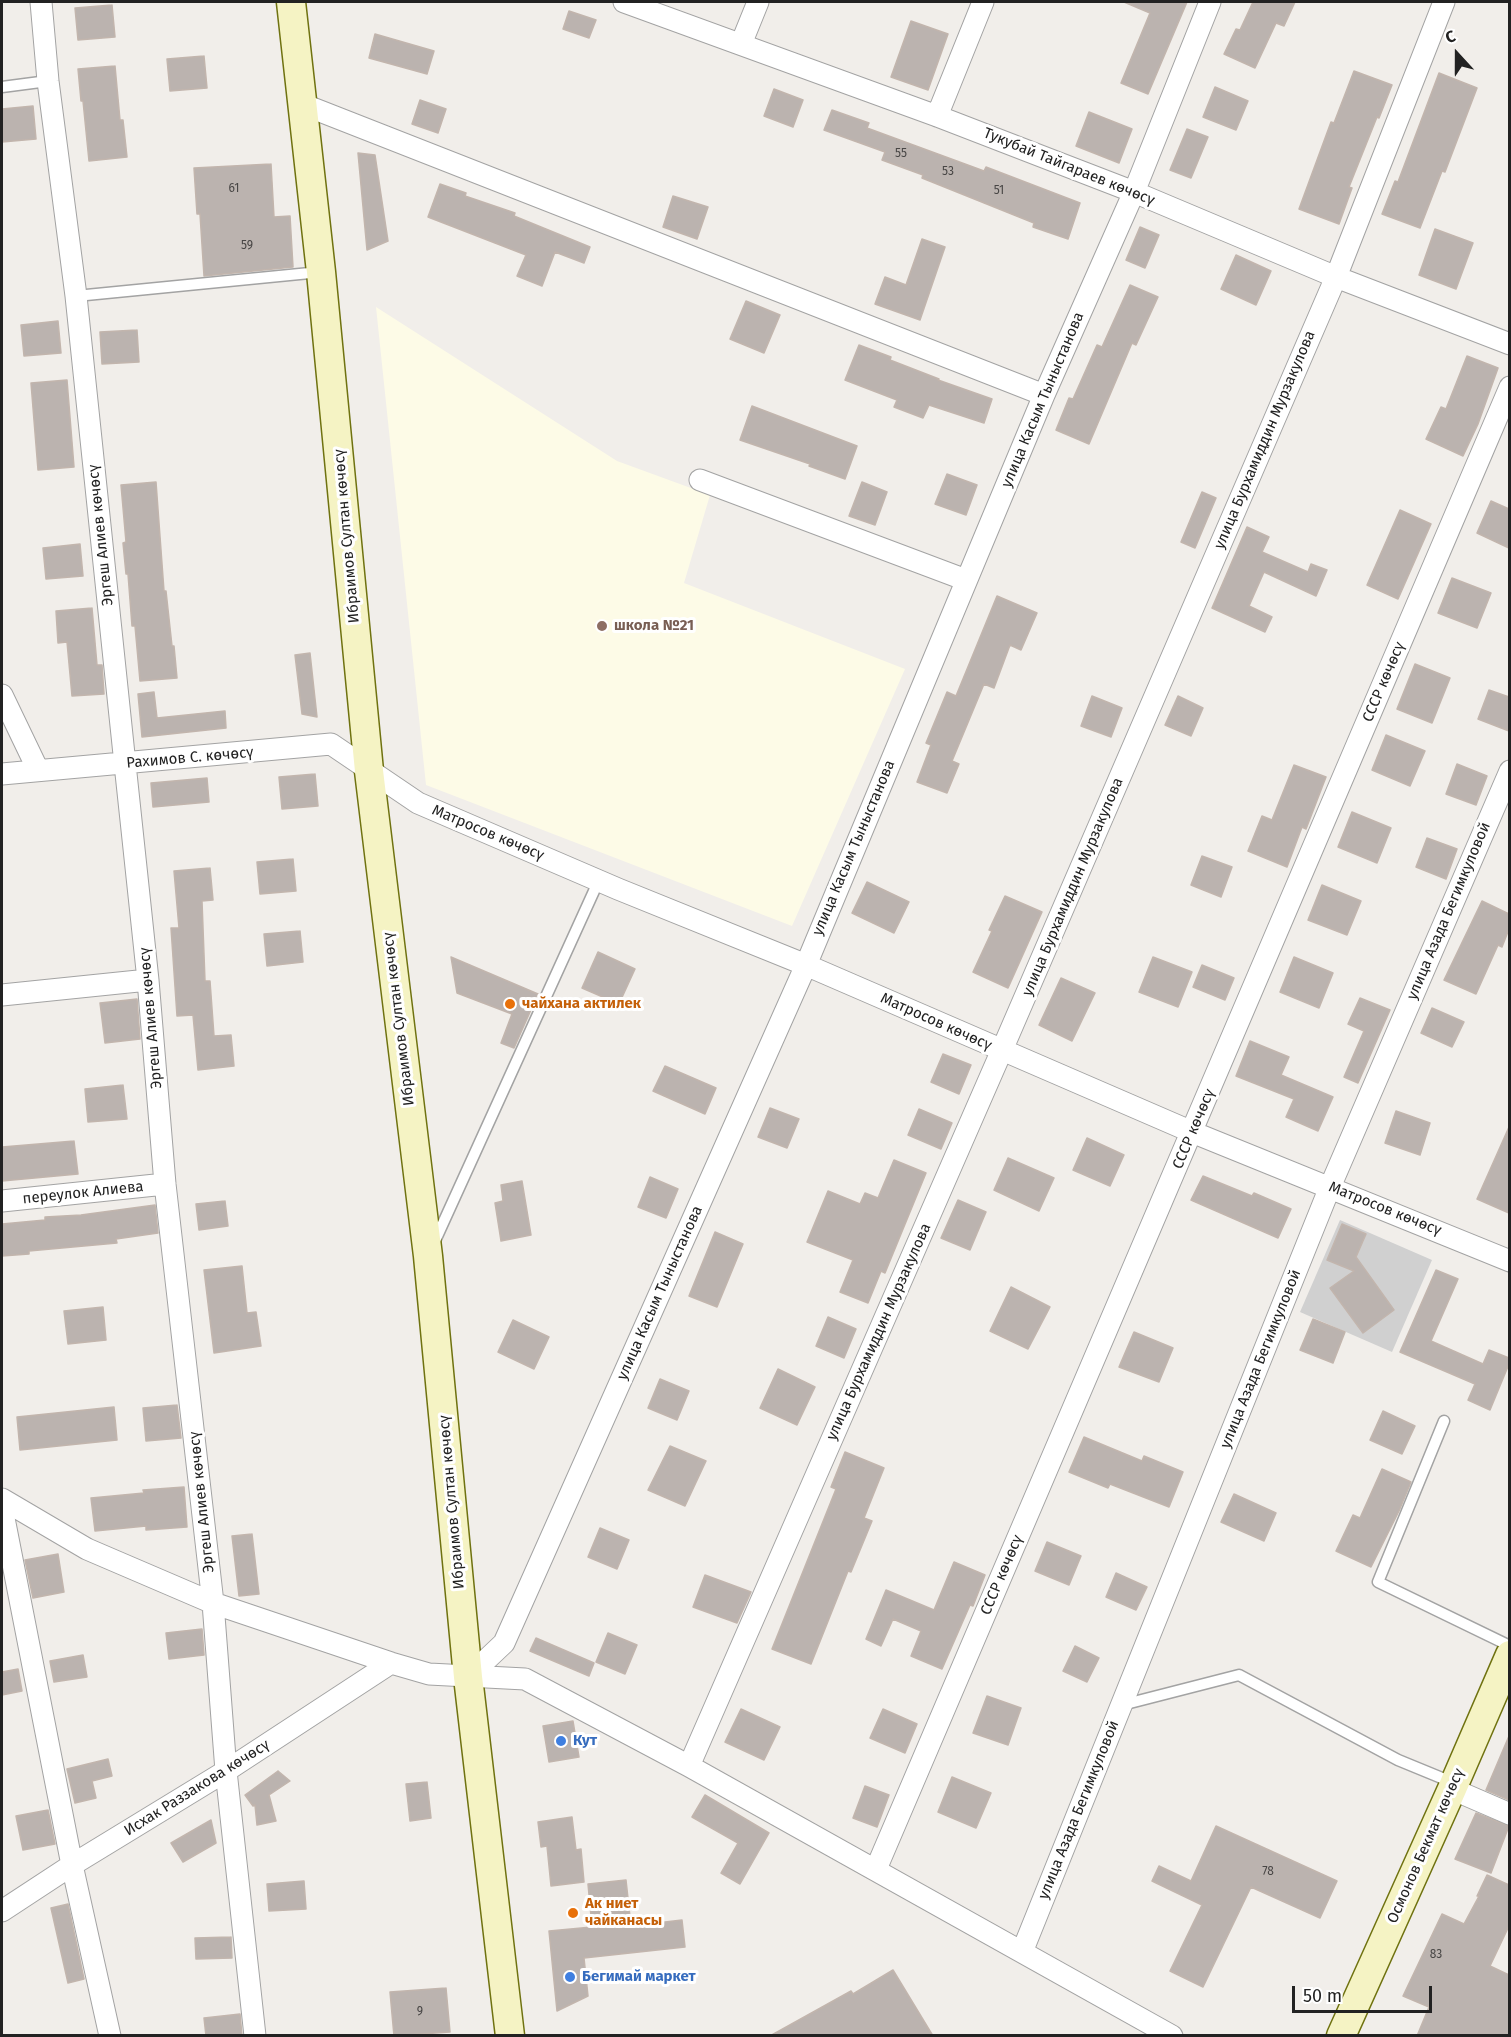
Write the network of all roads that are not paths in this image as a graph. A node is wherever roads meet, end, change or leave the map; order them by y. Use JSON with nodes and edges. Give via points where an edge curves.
{"nodes":[{"id":1,"x":40,"y":2,"type":"edge"},
{"id":2,"x":291,"y":2,"type":"edge"},
{"id":3,"x":624,"y":2,"type":"edge"},
{"id":4,"x":758,"y":2,"type":"edge"},
{"id":5,"x":983,"y":2,"type":"edge"},
{"id":6,"x":1210,"y":2,"type":"edge"},
{"id":7,"x":1444,"y":2,"type":"edge"},
{"id":8,"x":741,"y":44,"type":"junction"},
{"id":9,"x":48,"y":81,"type":"junction"},
{"id":10,"x":2,"y":87,"type":"edge"},
{"id":11,"x":302,"y":104,"type":"junction"},
{"id":12,"x":937,"y":116,"type":"junction"},
{"id":13,"x":1134,"y":192,"type":"junction"},
{"id":14,"x":321,"y":272,"type":"junction"},
{"id":15,"x":1336,"y":277,"type":"junction"},
{"id":16,"x":76,"y":296,"type":"junction"},
{"id":17,"x":1509,"y":344,"type":"edge"},
{"id":18,"x":1509,"y":387,"type":"edge"},
{"id":19,"x":1044,"y":395,"type":"junction"},
{"id":20,"x":700,"y":480,"type":"dead end"},
{"id":21,"x":966,"y":580,"type":"junction"},
{"id":22,"x":2,"y":695,"type":"edge"},
{"id":23,"x":125,"y":764,"type":"junction"},
{"id":24,"x":38,"y":770,"type":"junction"},
{"id":25,"x":369,"y":771,"type":"junction"},
{"id":26,"x":1509,"y":771,"type":"edge"},
{"id":27,"x":2,"y":774,"type":"edge"},
{"id":28,"x":599,"y":880,"type":"junction"},
{"id":29,"x":806,"y":965,"type":"junction"},
{"id":30,"x":148,"y":980,"type":"junction"},
{"id":31,"x":2,"y":995,"type":"edge"},
{"id":32,"x":1002,"y":1050,"type":"junction"},
{"id":33,"x":1192,"y":1132,"type":"junction"},
{"id":34,"x":165,"y":1184,"type":"junction"},
{"id":35,"x":1330,"y":1187,"type":"junction"},
{"id":36,"x":2,"y":1202,"type":"edge"},
{"id":37,"x":428,"y":1256,"type":"junction"},
{"id":38,"x":1509,"y":1261,"type":"edge"},
{"id":39,"x":1444,"y":1421,"type":"dead end"},
{"id":40,"x":2,"y":1499,"type":"edge"},
{"id":41,"x":2,"y":1508,"type":"edge"},
{"id":42,"x":213,"y":1603,"type":"junction"},
{"id":43,"x":1509,"y":1646,"type":"edge"},
{"id":44,"x":1509,"y":1655,"type":"edge"},
{"id":45,"x":391,"y":1663,"type":"junction"},
{"id":46,"x":468,"y":1677,"type":"junction"},
{"id":47,"x":1122,"y":1705,"type":"junction"},
{"id":48,"x":689,"y":1766,"type":"junction"},
{"id":49,"x":226,"y":1771,"type":"junction"},
{"id":50,"x":1453,"y":1786,"type":"junction"},
{"id":51,"x":1509,"y":1814,"type":"edge"},
{"id":52,"x":72,"y":1865,"type":"junction"},
{"id":53,"x":876,"y":1869,"type":"junction"},
{"id":54,"x":2,"y":1911,"type":"edge"},
{"id":55,"x":1022,"y":1952,"type":"junction"},
{"id":56,"x":110,"y":2036,"type":"edge"},
{"id":57,"x":255,"y":2036,"type":"edge"},
{"id":58,"x":510,"y":2036,"type":"edge"},
{"id":59,"x":1172,"y":2036,"type":"edge"},
{"id":60,"x":1341,"y":2036,"type":"edge"}],
"edges":[{"from":1,"to":9,"type":"street","name":"Эргеш Алиев көчөсү"},
{"from":2,"to":11,"type":"main road","name":"Ибраимов Султан көчөсү"},
{"from":3,"to":8,"type":"street","name":"Тукубай Тайгараев көчөсү"},
{"from":4,"to":8,"type":"street"},
{"from":5,"to":12,"type":"street"},
{"from":6,"to":13,"type":"street","name":"улица Касым Тыныстанова"},
{"from":7,"to":15,"type":"street","name":"улица Бурхамиддин Мурзакулова"},
{"from":8,"to":12,"type":"street","name":"Тукубай Тайгараев көчөсү"},
{"from":9,"to":10,"type":"lane"},
{"from":9,"to":16,"type":"street","name":"Эргеш Алиев көчөсү"},
{"from":11,"to":14,"type":"main road","name":"Ибраимов Султан көчөсү"},
{"from":11,"to":19,"type":"street"},
{"from":12,"to":13,"type":"street","name":"Тукубай Тайгараев көчөсү"},
{"from":13,"to":15,"type":"street","name":"Тукубай Тайгараев көчөсү"},
{"from":13,"to":19,"type":"street","name":"улица Касым Тыныстанова"},
{"from":14,"to":16,"type":"lane"},
{"from":14,"to":25,"type":"main road","name":"Ибраимов Султан көчөсү"},
{"from":15,"to":17,"type":"street","name":"Тукубай Тайгараев көчөсү"},
{"from":15,"to":32,"type":"street","name":"улица Бурхамиддин Мурзакулова"},
{"from":16,"to":23,"type":"street","name":"Эргеш Алиев көчөсү"},
{"from":18,"to":33,"type":"street","name":"СССР көчөсү"},
{"from":19,"to":21,"type":"street","name":"улица Касым Тыныстанова"},
{"from":20,"to":21,"type":"street"},
{"from":21,"to":29,"type":"street","name":"улица Касым Тыныстанова"},
{"from":22,"to":24,"type":"street"},
{"from":23,"to":24,"type":"street","name":"Рахимов С. көчөсү"},
{"from":23,"to":25,"type":"street","name":"Рахимов С. көчөсү","via":[[332,744]]},
{"from":23,"to":30,"type":"street","name":"Эргеш Алиев көчөсү"},
{"from":24,"to":27,"type":"street","name":"Рахимов С. көчөсү"},
{"from":25,"to":28,"type":"street","name":"Матросов көчөсү","via":[[418,803]]},
{"from":25,"to":37,"type":"main road","name":"Ибраимов Султан көчөсү"},
{"from":26,"to":35,"type":"street","name":"улица Азада Бегимкуловой"},
{"from":28,"to":29,"type":"street","name":"Матросов көчөсү"},
{"from":28,"to":37,"type":"lane"},
{"from":29,"to":32,"type":"street","name":"Матросов көчөсү"},
{"from":29,"to":46,"type":"street","name":"улица Касым Тыныстанова","via":[[504,1643]]},
{"from":30,"to":31,"type":"street"},
{"from":30,"to":34,"type":"street","name":"Эргеш Алиев көчөсү"},
{"from":32,"to":33,"type":"street","name":"Матросов көчөсү"},
{"from":32,"to":48,"type":"street","name":"улица Бурхамиддин Мурзакулова"},
{"from":33,"to":35,"type":"street","name":"Матросов көчөсү"},
{"from":33,"to":53,"type":"street","name":"СССР көчөсү"},
{"from":34,"to":36,"type":"street","name":"переулок Алиева"},
{"from":34,"to":42,"type":"street","name":"Эргеш Алиев көчөсү"},
{"from":35,"to":38,"type":"street","name":"Матросов көчөсү"},
{"from":35,"to":47,"type":"street","name":"улица Азада Бегимкуловой"},
{"from":37,"to":46,"type":"main road","name":"Ибраимов Султан көчөсү"},
{"from":39,"to":43,"type":"lane","via":[[1378,1582]]},
{"from":40,"to":42,"type":"street","via":[[87,1549]]},
{"from":41,"to":52,"type":"street"},
{"from":42,"to":45,"type":"street"},
{"from":42,"to":49,"type":"street","name":"Эргеш Алиев көчөсү"},
{"from":44,"to":50,"type":"main road","name":"Осмонов Бекмат көчөсү"},
{"from":45,"to":46,"type":"street","via":[[429,1674]]},
{"from":45,"to":49,"type":"street","name":"Исхак Раззакова көчөсү"},
{"from":46,"to":48,"type":"street","via":[[525,1679]]},
{"from":46,"to":58,"type":"main road","name":"Ибраимов Султан көчөсү"},
{"from":47,"to":50,"type":"lane","via":[[1239,1676]]},
{"from":47,"to":55,"type":"street","name":"улица Азада Бегимкуловой"},
{"from":48,"to":53,"type":"street"},
{"from":49,"to":52,"type":"street","name":"Исхак Раззакова көчөсү"},
{"from":49,"to":57,"type":"street","name":"Эргеш Алиев көчөсү"},
{"from":50,"to":51,"type":"street"},
{"from":50,"to":60,"type":"main road","name":"Осмонов Бекмат көчөсү"},
{"from":52,"to":54,"type":"street","name":"Исхак Раззакова көчөсү"},
{"from":52,"to":56,"type":"street"},
{"from":53,"to":55,"type":"street"},
{"from":55,"to":59,"type":"street"}]}
